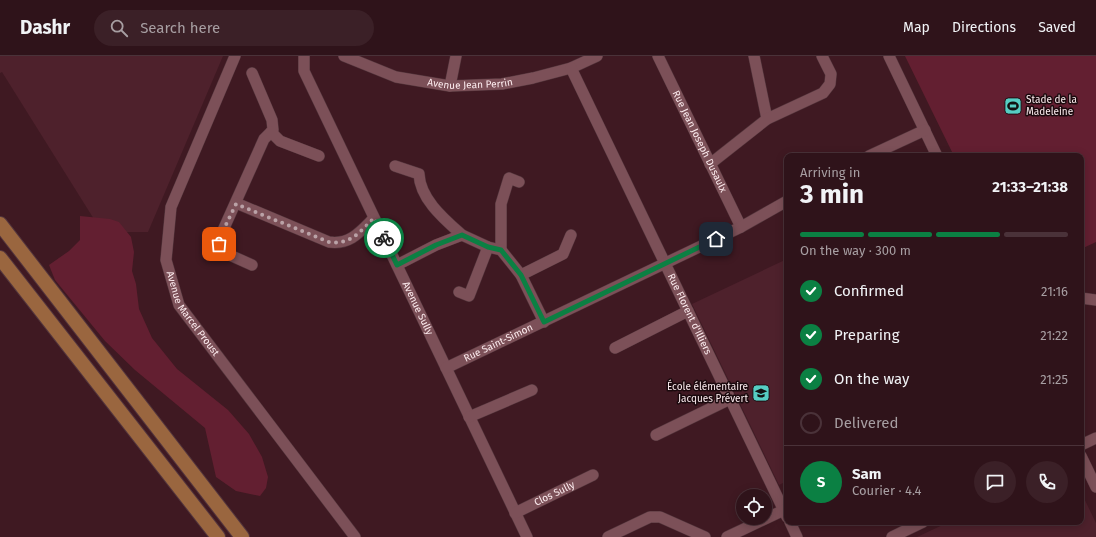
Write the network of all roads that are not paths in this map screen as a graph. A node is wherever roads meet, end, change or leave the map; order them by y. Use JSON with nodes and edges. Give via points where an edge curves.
{"nodes":[{"id":1,"x":235,"y":56,"type":"edge"},
{"id":2,"x":304,"y":56,"type":"edge"},
{"id":3,"x":456,"y":56,"type":"edge"},
{"id":4,"x":597,"y":56,"type":"edge"},
{"id":5,"x":658,"y":56,"type":"edge"},
{"id":6,"x":754,"y":56,"type":"edge"},
{"id":7,"x":822,"y":56,"type":"edge"},
{"id":8,"x":889,"y":56,"type":"edge"},
{"id":9,"x":349,"y":57,"type":"edge"},
{"id":10,"x":571,"y":68,"type":"junction"},
{"id":11,"x":252,"y":73,"type":"dead end"},
{"id":12,"x":450,"y":86,"type":"junction"},
{"id":13,"x":767,"y":118,"type":"junction"},
{"id":14,"x":925,"y":130,"type":"junction"},
{"id":15,"x":271,"y":132,"type":"junction"},
{"id":16,"x":875,"y":153,"type":"edge"},
{"id":17,"x":936,"y":153,"type":"edge"},
{"id":18,"x":319,"y":156,"type":"dead end"},
{"id":19,"x":710,"y":164,"type":"junction"},
{"id":20,"x":395,"y":166,"type":"dead end"},
{"id":21,"x":519,"y":182,"type":"dead end"},
{"id":22,"x":236,"y":204,"type":"junction"},
{"id":23,"x":784,"y":204,"type":"edge"},
{"id":24,"x":374,"y":218,"type":"junction"},
{"id":25,"x":0,"y":224,"type":"edge"},
{"id":26,"x":741,"y":227,"type":"junction"},
{"id":27,"x":462,"y":235,"type":"junction"},
{"id":28,"x":571,"y":235,"type":"dead end"},
{"id":29,"x":488,"y":247,"type":"junction"},
{"id":30,"x":501,"y":250,"type":"junction"},
{"id":31,"x":0,"y":258,"type":"edge"},
{"id":32,"x":665,"y":264,"type":"junction"},
{"id":33,"x":252,"y":265,"type":"dead end"},
{"id":34,"x":397,"y":265,"type":"junction"},
{"id":35,"x":521,"y":275,"type":"junction"},
{"id":36,"x":459,"y":292,"type":"dead end"},
{"id":37,"x":1084,"y":298,"type":"edge"},
{"id":38,"x":1096,"y":300,"type":"edge"},
{"id":39,"x":688,"y":312,"type":"junction"},
{"id":40,"x":544,"y":322,"type":"junction"},
{"id":41,"x":615,"y":348,"type":"dead end"},
{"id":42,"x":446,"y":368,"type":"junction"},
{"id":43,"x":532,"y":390,"type":"dead end"},
{"id":44,"x":730,"y":399,"type":"junction"},
{"id":45,"x":469,"y":417,"type":"junction"},
{"id":46,"x":656,"y":435,"type":"dead end"},
{"id":47,"x":1096,"y":438,"type":"edge"},
{"id":48,"x":1084,"y":444,"type":"edge"},
{"id":49,"x":1084,"y":462,"type":"edge"},
{"id":50,"x":593,"y":475,"type":"dead end"},
{"id":51,"x":1096,"y":487,"type":"edge"},
{"id":52,"x":784,"y":511,"type":"edge"},
{"id":53,"x":516,"y":513,"type":"junction"},
{"id":54,"x":784,"y":513,"type":"edge"},
{"id":55,"x":791,"y":525,"type":"edge"},
{"id":56,"x":917,"y":525,"type":"edge"},
{"id":57,"x":218,"y":537,"type":"edge"},
{"id":58,"x":242,"y":537,"type":"edge"},
{"id":59,"x":355,"y":537,"type":"edge"},
{"id":60,"x":527,"y":537,"type":"edge"},
{"id":61,"x":608,"y":537,"type":"edge"},
{"id":62,"x":705,"y":537,"type":"edge"},
{"id":63,"x":727,"y":537,"type":"edge"},
{"id":64,"x":797,"y":537,"type":"edge"},
{"id":65,"x":892,"y":537,"type":"edge"}],
"edges":[{"from":1,"to":59,"type":"street","name":"Avenue Marcel Proust","via":[[171,207],[166,260],[179,305]]},
{"from":2,"to":24,"type":"street","name":"Avenue Sully","via":[[304,72]]},
{"from":3,"to":12,"type":"street"},
{"from":4,"to":10,"type":"street","name":"Avenue Jean Perrin"},
{"from":5,"to":19,"type":"street","name":"Rue Jean Joseph Dusaulx"},
{"from":6,"to":13,"type":"street"},
{"from":7,"to":13,"type":"street","via":[[831,74],[830,84],[823,92]]},
{"from":8,"to":14,"type":"street"},
{"from":9,"to":12,"type":"street","name":"Avenue Jean Perrin","via":[[396,77]]},
{"from":10,"to":12,"type":"street","name":"Avenue Jean Perrin","via":[[502,84]]},
{"from":10,"to":32,"type":"street","name":"Rue Florent d'Illiers"},
{"from":11,"to":15,"type":"street","via":[[272,120]]},
{"from":13,"to":19,"type":"street"},
{"from":14,"to":16,"type":"street"},
{"from":14,"to":17,"type":"street"},
{"from":15,"to":18,"type":"street","via":[[280,141]]},
{"from":15,"to":22,"type":"street","via":[[264,139]]},
{"from":19,"to":26,"type":"street","name":"Rue Jean Joseph Dusaulx"},
{"from":20,"to":27,"type":"street","via":[[419,174],[420,184],[429,201]]},
{"from":21,"to":30,"type":"street","via":[[509,178],[501,204]]},
{"from":22,"to":24,"type":"street","via":[[337,243],[354,237]]},
{"from":22,"to":33,"type":"street","via":[[220,237],[220,249]]},
{"from":23,"to":26,"type":"street","name":"Rue Saint-Simon"},
{"from":24,"to":34,"type":"street","name":"Avenue Sully"},
{"from":25,"to":58,"type":"main road"},
{"from":26,"to":32,"type":"street","name":"Rue Saint-Simon"},
{"from":27,"to":29,"type":"street"},
{"from":27,"to":34,"type":"street"},
{"from":28,"to":35,"type":"street","via":[[563,254]]},
{"from":29,"to":30,"type":"street"},
{"from":29,"to":36,"type":"street","via":[[469,296]]},
{"from":30,"to":35,"type":"street"},
{"from":31,"to":57,"type":"main road"},
{"from":32,"to":39,"type":"street","name":"Rue Florent d'Illiers"},
{"from":32,"to":40,"type":"street","name":"Rue Saint-Simon"},
{"from":34,"to":42,"type":"street","name":"Avenue Sully"},
{"from":35,"to":40,"type":"street"},
{"from":37,"to":38,"type":"street"},
{"from":39,"to":41,"type":"street"},
{"from":39,"to":44,"type":"street","name":"Rue Florent d'Illiers"},
{"from":40,"to":42,"type":"street","name":"Rue Saint-Simon"},
{"from":42,"to":45,"type":"street","name":"Avenue Sully"},
{"from":43,"to":45,"type":"street"},
{"from":44,"to":46,"type":"street"},
{"from":44,"to":52,"type":"street","name":"Rue Florent d'Illiers"},
{"from":45,"to":53,"type":"street","name":"Avenue Sully"},
{"from":47,"to":48,"type":"street"},
{"from":49,"to":51,"type":"street"},
{"from":50,"to":53,"type":"street","name":"Clos Sully"},
{"from":53,"to":60,"type":"street","name":"Avenue Sully"},
{"from":54,"to":63,"type":"street"},
{"from":55,"to":64,"type":"street"},
{"from":56,"to":65,"type":"street"},
{"from":61,"to":62,"type":"street","via":[[650,517],[660,517]]}]}
